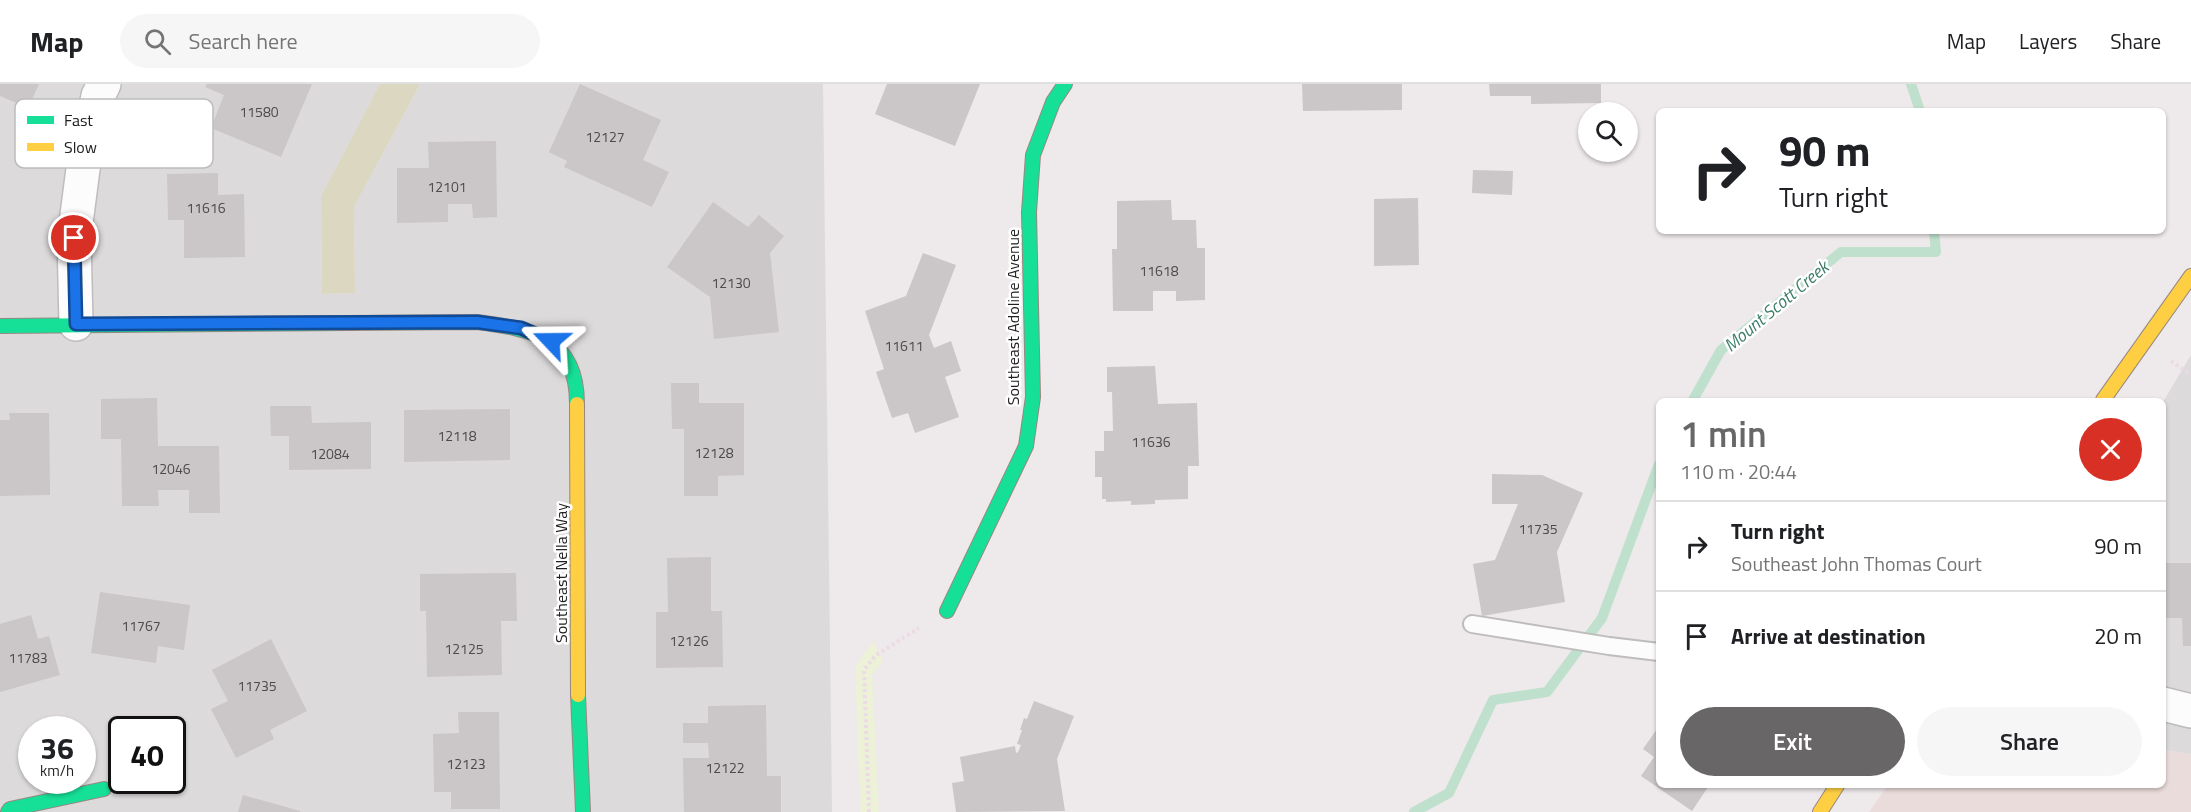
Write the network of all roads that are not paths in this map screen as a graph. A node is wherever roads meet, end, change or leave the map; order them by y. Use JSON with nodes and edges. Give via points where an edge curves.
{"nodes":[{"id":1,"x":104,"y":84,"type":"edge"},
{"id":2,"x":1065,"y":84,"type":"edge"},
{"id":3,"x":97,"y":99,"type":"edge"},
{"id":4,"x":83,"y":168,"type":"edge"},
{"id":5,"x":2191,"y":276,"type":"edge"},
{"id":6,"x":76,"y":324,"type":"junction"},
{"id":7,"x":0,"y":326,"type":"edge"},
{"id":8,"x":2104,"y":398,"type":"edge"},
{"id":9,"x":947,"y":611,"type":"road end"},
{"id":10,"x":1472,"y":624,"type":"dead end"},
{"id":11,"x":1656,"y":652,"type":"edge"},
{"id":12,"x":2166,"y":705,"type":"edge"},
{"id":13,"x":2191,"y":711,"type":"edge"},
{"id":14,"x":1835,"y":788,"type":"edge"},
{"id":15,"x":104,"y":789,"type":"dead end"},
{"id":16,"x":8,"y":812,"type":"edge"},
{"id":17,"x":584,"y":812,"type":"edge"},
{"id":18,"x":1820,"y":812,"type":"edge"}],
"edges":[{"from":1,"to":3,"type":"street"},
{"from":2,"to":9,"type":"street","name":"Southeast Adoline Avenue","via":[[1053,102],[1033,155],[1029,212],[1033,397],[1026,446]]},
{"from":4,"to":6,"type":"street","via":[[74,238]]},
{"from":5,"to":8,"type":"street"},
{"from":6,"to":7,"type":"street"},
{"from":6,"to":17,"type":"street","name":"Southeast Nella Way","via":[[477,322],[521,328],[551,341],[566,357],[577,393],[578,717]]},
{"from":10,"to":11,"type":"lane"},
{"from":12,"to":13,"type":"street"},
{"from":14,"to":18,"type":"street"},
{"from":15,"to":16,"type":"street"}]}
